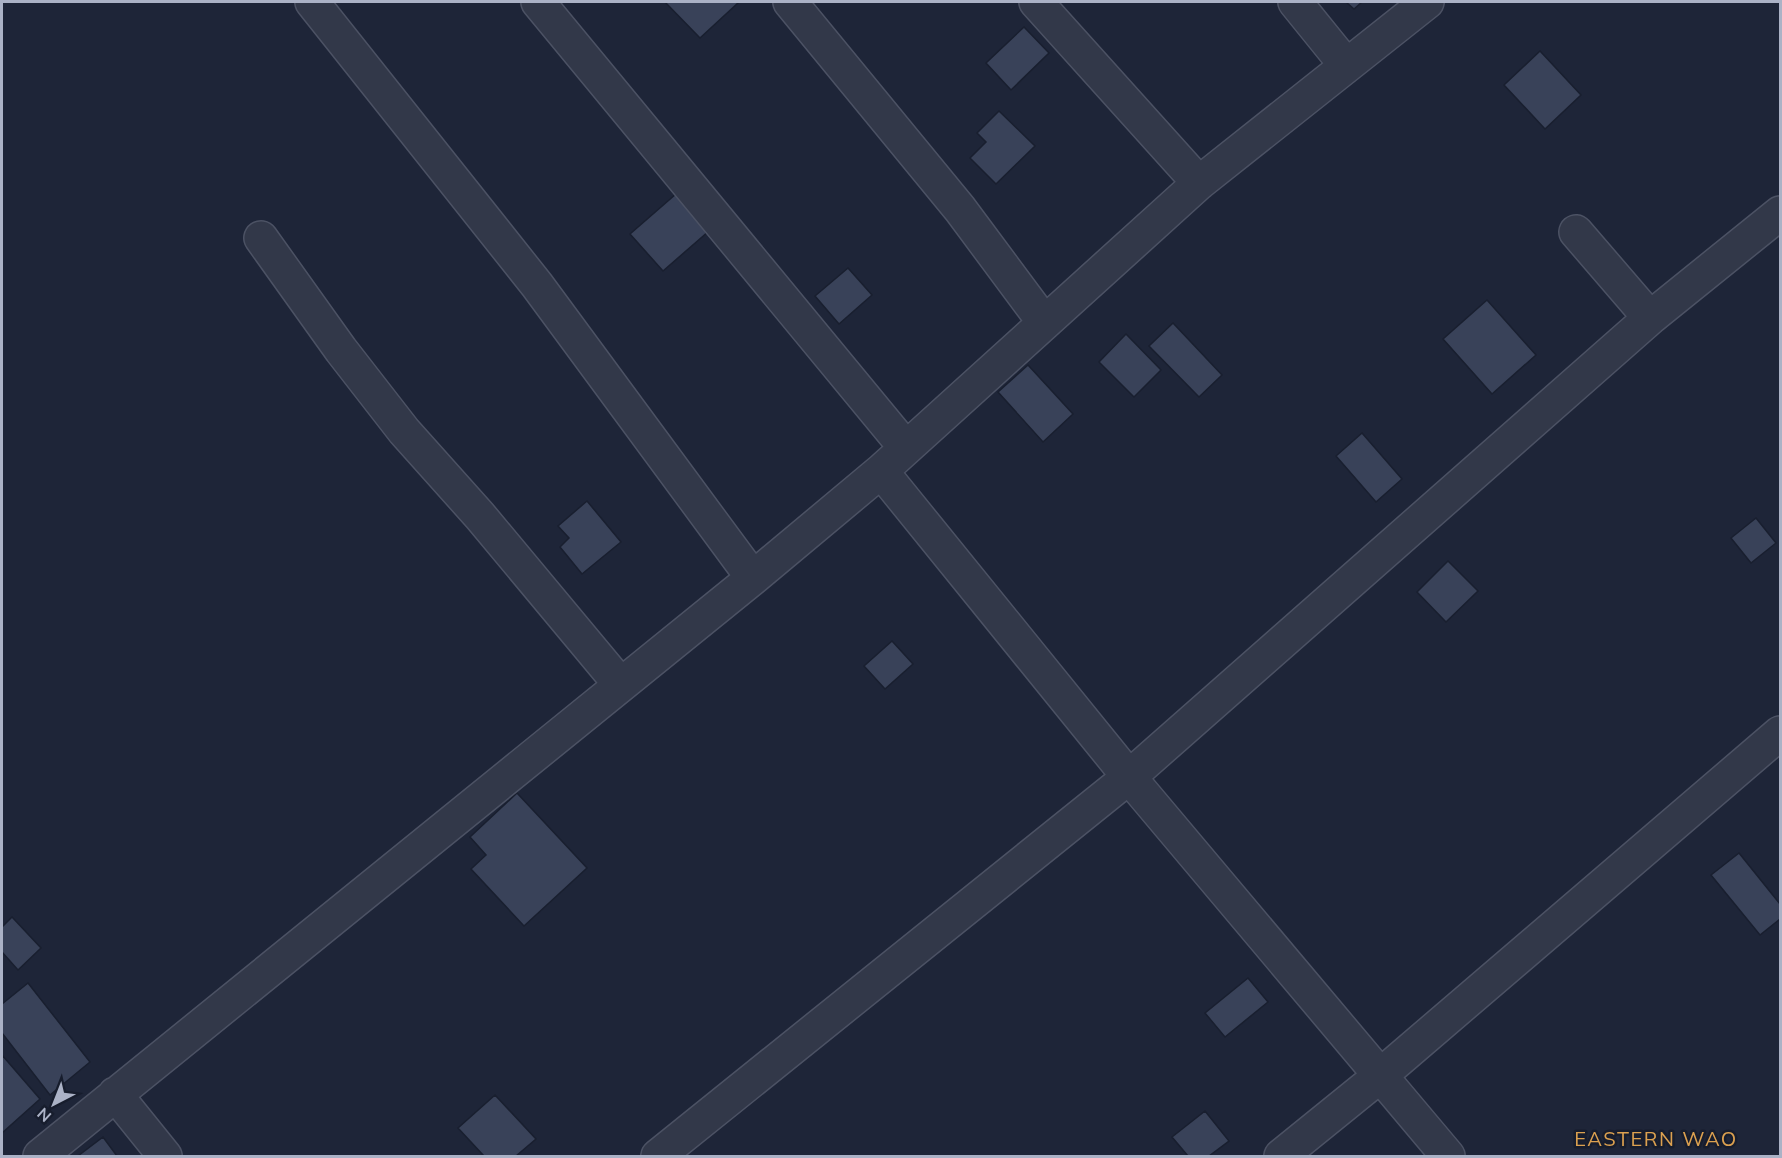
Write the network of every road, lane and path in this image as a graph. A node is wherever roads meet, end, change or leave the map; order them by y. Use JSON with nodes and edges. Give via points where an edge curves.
{"nodes":[{"id":1,"x":312,"y":2,"type":"edge"},
{"id":2,"x":538,"y":2,"type":"edge"},
{"id":3,"x":790,"y":2,"type":"edge"},
{"id":4,"x":1036,"y":2,"type":"edge"},
{"id":5,"x":1295,"y":2,"type":"edge"},
{"id":6,"x":1427,"y":2,"type":"edge"},
{"id":7,"x":1346,"y":64,"type":"junction"},
{"id":8,"x":1199,"y":183,"type":"junction"},
{"id":9,"x":1780,"y":213,"type":"edge"},
{"id":10,"x":1576,"y":232,"type":"dead end"},
{"id":11,"x":261,"y":238,"type":"dead end"},
{"id":12,"x":1650,"y":318,"type":"junction"},
{"id":13,"x":1044,"y":322,"type":"junction"},
{"id":14,"x":906,"y":448,"type":"junction"},
{"id":15,"x":881,"y":471,"type":"junction"},
{"id":16,"x":753,"y":578,"type":"junction"},
{"id":17,"x":620,"y":684,"type":"junction"},
{"id":18,"x":1780,"y":733,"type":"edge"},
{"id":19,"x":1129,"y":777,"type":"junction"},
{"id":20,"x":1381,"y":1075,"type":"junction"},
{"id":21,"x":115,"y":1094,"type":"junction"},
{"id":22,"x":40,"y":1156,"type":"edge"},
{"id":23,"x":165,"y":1156,"type":"edge"},
{"id":24,"x":658,"y":1156,"type":"edge"},
{"id":25,"x":1281,"y":1156,"type":"edge"},
{"id":26,"x":1448,"y":1156,"type":"edge"}],
"edges":[{"from":1,"to":16,"type":"street","via":[[515,257]]},
{"from":2,"to":14,"type":"street"},
{"from":3,"to":13,"type":"street","via":[[960,208]]},
{"from":4,"to":8,"type":"street"},
{"from":5,"to":7,"type":"street"},
{"from":6,"to":7,"type":"street"},
{"from":7,"to":8,"type":"street"},
{"from":8,"to":13,"type":"street"},
{"from":9,"to":12,"type":"street"},
{"from":10,"to":12,"type":"street"},
{"from":11,"to":17,"type":"street","via":[[404,431]]},
{"from":12,"to":19,"type":"street"},
{"from":13,"to":14,"type":"street"},
{"from":14,"to":15,"type":"street"},
{"from":15,"to":16,"type":"street"},
{"from":15,"to":19,"type":"street"},
{"from":16,"to":17,"type":"street"},
{"from":17,"to":21,"type":"street"},
{"from":18,"to":20,"type":"street"},
{"from":19,"to":20,"type":"street"},
{"from":19,"to":24,"type":"street"},
{"from":20,"to":25,"type":"street"},
{"from":20,"to":26,"type":"street"},
{"from":21,"to":22,"type":"street"},
{"from":21,"to":23,"type":"street"}]}
